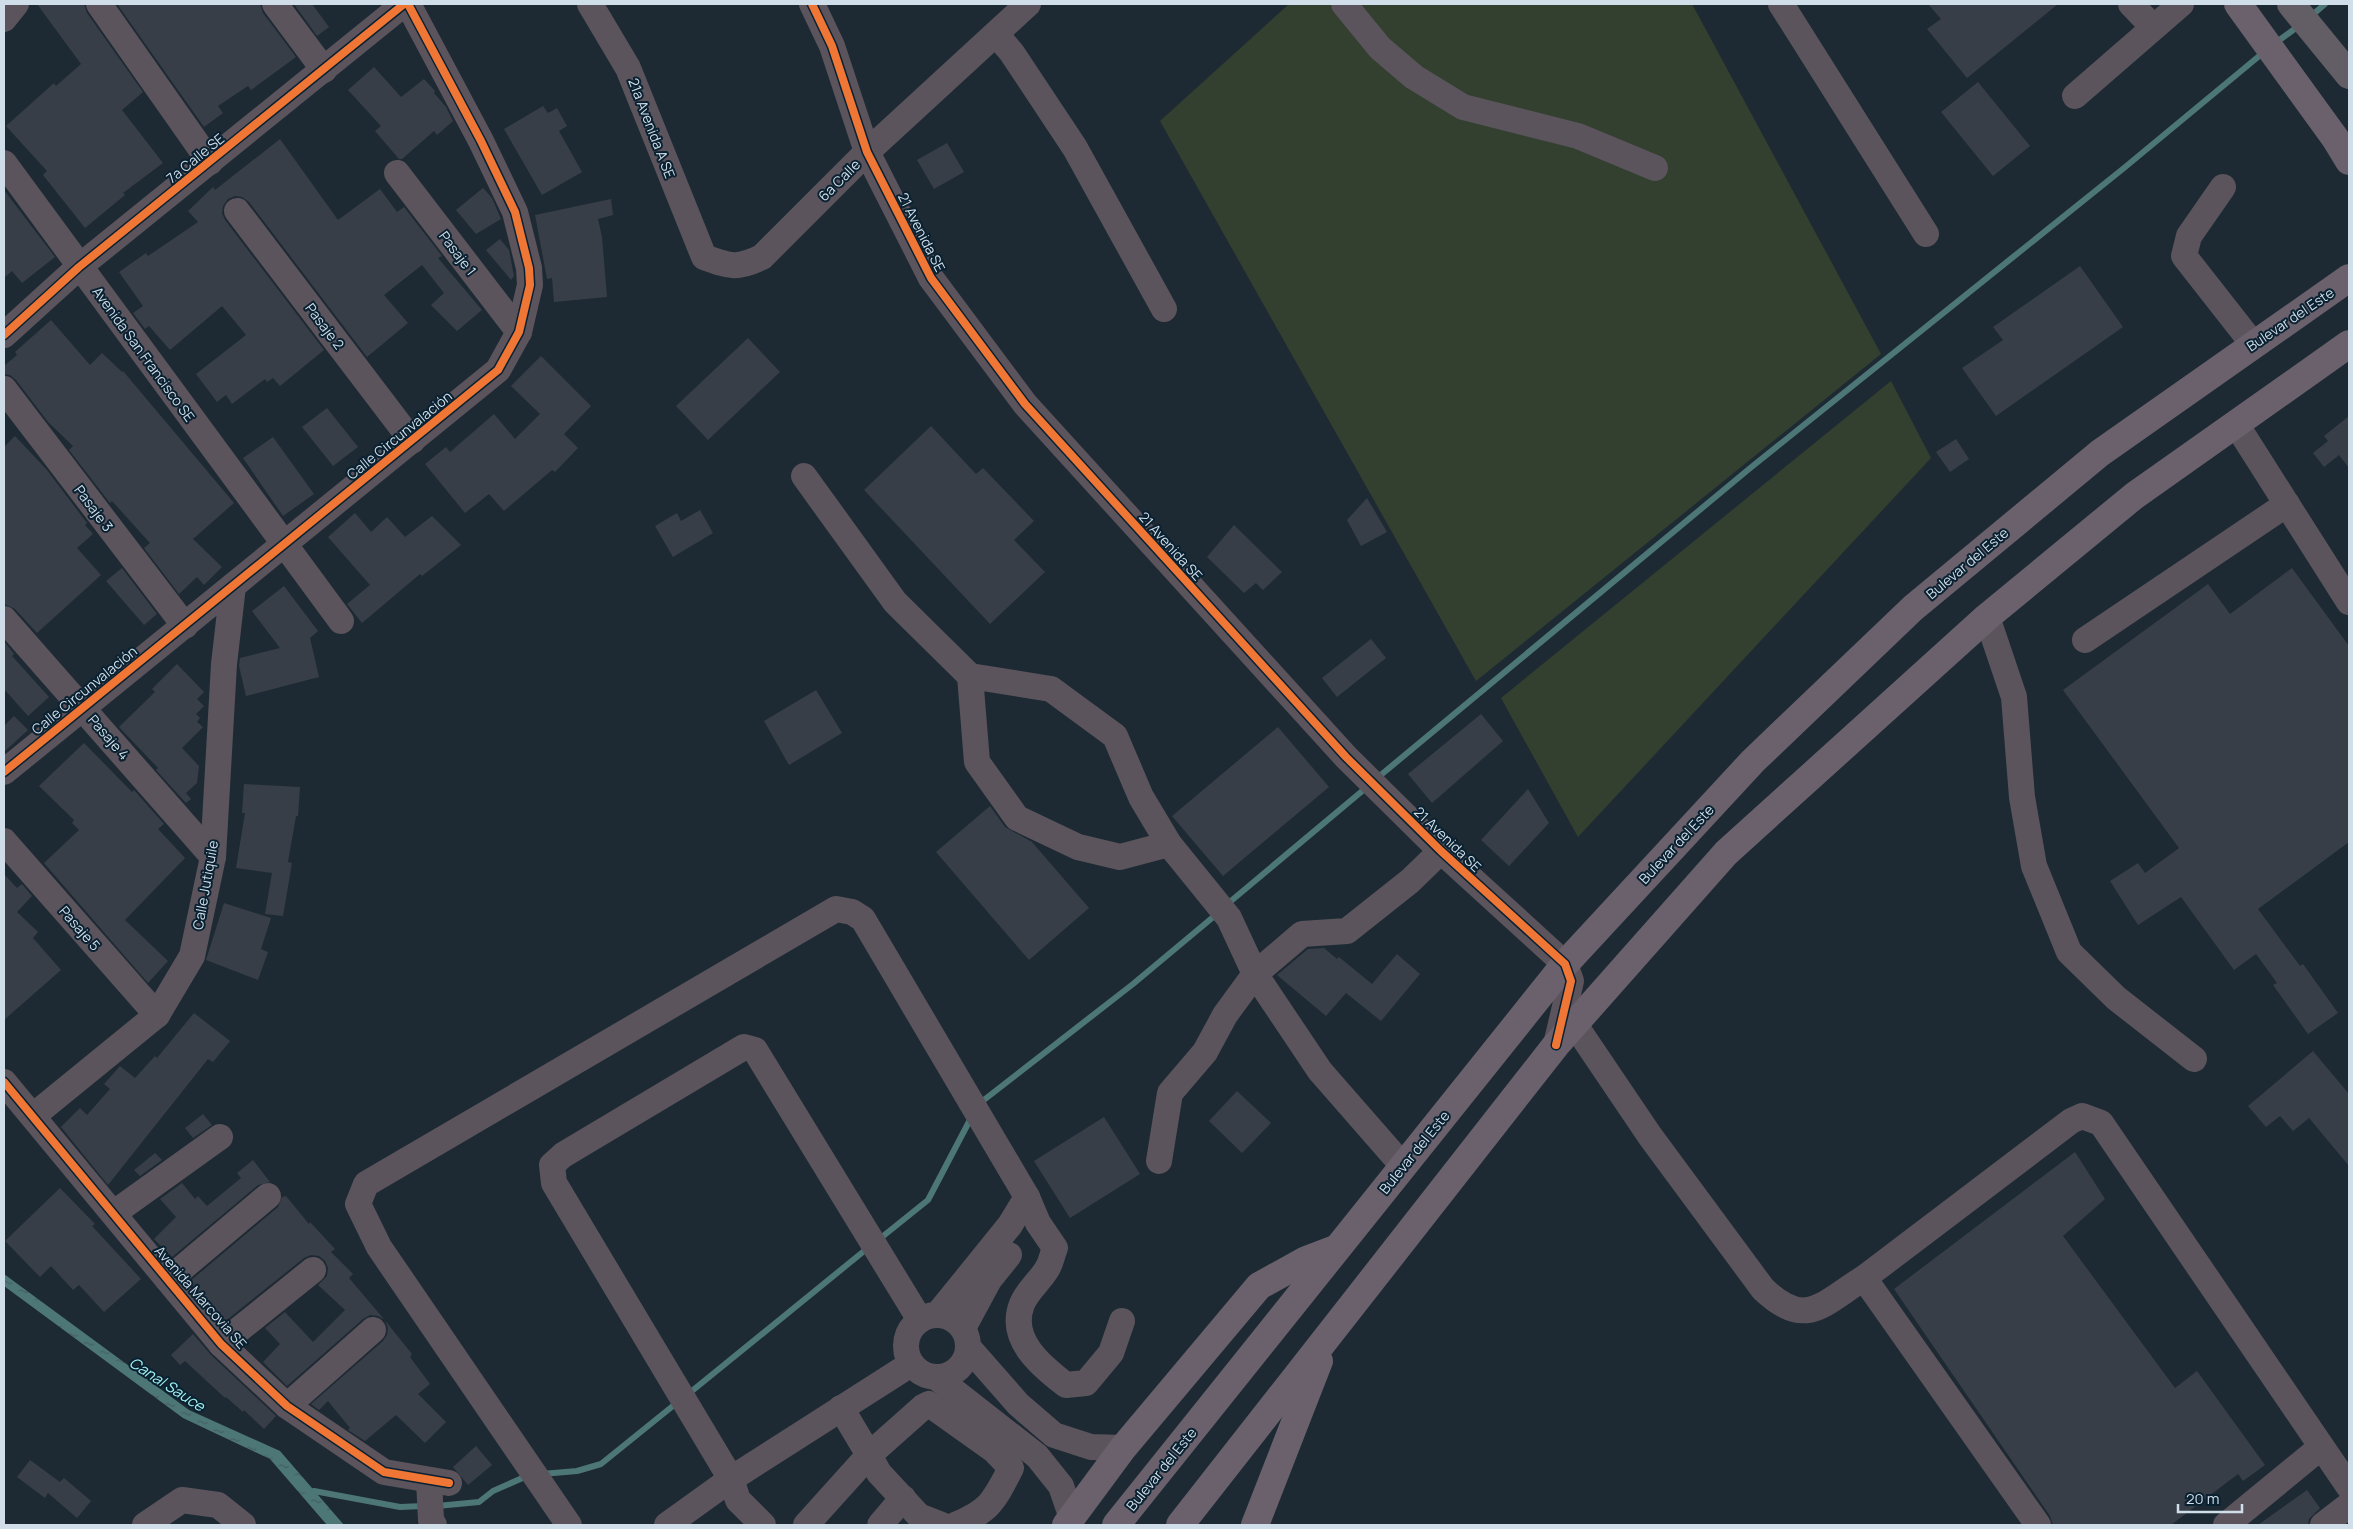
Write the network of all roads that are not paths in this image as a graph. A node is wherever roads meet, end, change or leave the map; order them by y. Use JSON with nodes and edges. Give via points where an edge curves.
{"nodes":[{"id":1,"x":16,"y":4,"type":"edge"},
{"id":2,"x":99,"y":4,"type":"edge"},
{"id":3,"x":276,"y":4,"type":"edge"},
{"id":4,"x":404,"y":4,"type":"edge"},
{"id":5,"x":408,"y":4,"type":"edge"},
{"id":6,"x":590,"y":4,"type":"edge"},
{"id":7,"x":812,"y":4,"type":"edge"},
{"id":8,"x":1028,"y":4,"type":"edge"},
{"id":9,"x":1344,"y":4,"type":"edge"},
{"id":10,"x":1781,"y":4,"type":"edge"},
{"id":11,"x":2131,"y":4,"type":"edge"},
{"id":12,"x":2181,"y":4,"type":"edge"},
{"id":13,"x":2238,"y":4,"type":"edge"},
{"id":14,"x":2292,"y":4,"type":"edge"},
{"id":15,"x":4,"y":19,"type":"edge"},
{"id":16,"x":2153,"y":27,"type":"junction"},
{"id":17,"x":996,"y":34,"type":"junction"},
{"id":18,"x":324,"y":70,"type":"junction"},
{"id":19,"x":2349,"y":75,"type":"edge"},
{"id":20,"x":2075,"y":96,"type":"dead end"},
{"id":21,"x":867,"y":152,"type":"junction"},
{"id":22,"x":2349,"y":161,"type":"edge"},
{"id":23,"x":210,"y":162,"type":"junction"},
{"id":24,"x":4,"y":163,"type":"edge"},
{"id":25,"x":1655,"y":168,"type":"dead end"},
{"id":26,"x":397,"y":173,"type":"dead end"},
{"id":27,"x":2223,"y":187,"type":"dead end"},
{"id":28,"x":238,"y":211,"type":"dead end"},
{"id":29,"x":1926,"y":234,"type":"dead end"},
{"id":30,"x":2349,"y":256,"type":"edge"},
{"id":31,"x":704,"y":257,"type":"joint"},
{"id":32,"x":79,"y":267,"type":"junction"},
{"id":33,"x":2349,"y":278,"type":"edge"},
{"id":34,"x":2318,"y":300,"type":"junction"},
{"id":35,"x":1164,"y":309,"type":"dead end"},
{"id":36,"x":519,"y":332,"type":"junction"},
{"id":37,"x":4,"y":335,"type":"edge"},
{"id":38,"x":2253,"y":344,"type":"junction"},
{"id":39,"x":2349,"y":344,"type":"edge"},
{"id":40,"x":4,"y":389,"type":"edge"},
{"id":41,"x":2236,"y":424,"type":"junction"},
{"id":42,"x":412,"y":441,"type":"junction"},
{"id":43,"x":804,"y":476,"type":"dead end"},
{"id":44,"x":2286,"y":504,"type":"junction"},
{"id":45,"x":285,"y":545,"type":"junction"},
{"id":46,"x":233,"y":586,"type":"junction"},
{"id":47,"x":2349,"y":602,"type":"edge"},
{"id":48,"x":1987,"y":618,"type":"junction"},
{"id":49,"x":4,"y":619,"type":"edge"},
{"id":50,"x":342,"y":621,"type":"dead end"},
{"id":51,"x":185,"y":626,"type":"junction"},
{"id":52,"x":2085,"y":640,"type":"dead end"},
{"id":53,"x":970,"y":676,"type":"junction"},
{"id":54,"x":83,"y":707,"type":"junction"},
{"id":55,"x":4,"y":772,"type":"edge"},
{"id":56,"x":4,"y":841,"type":"edge"},
{"id":57,"x":1169,"y":844,"type":"junction"},
{"id":58,"x":1441,"y":851,"type":"junction"},
{"id":59,"x":213,"y":857,"type":"junction"},
{"id":60,"x":1565,"y":964,"type":"junction"},
{"id":61,"x":1255,"y":974,"type":"junction"},
{"id":62,"x":157,"y":1015,"type":"junction"},
{"id":63,"x":1575,"y":1024,"type":"junction"},
{"id":64,"x":1556,"y":1046,"type":"junction"},
{"id":65,"x":2194,"y":1059,"type":"dead end"},
{"id":66,"x":4,"y":1082,"type":"edge"},
{"id":67,"x":34,"y":1116,"type":"junction"},
{"id":68,"x":220,"y":1137,"type":"dead end"},
{"id":69,"x":1159,"y":1161,"type":"dead end"},
{"id":70,"x":1403,"y":1166,"type":"junction"},
{"id":71,"x":268,"y":1196,"type":"dead end"},
{"id":72,"x":1027,"y":1197,"type":"junction"},
{"id":73,"x":114,"y":1213,"type":"junction"},
{"id":74,"x":1038,"y":1223,"type":"junction"},
{"id":75,"x":1338,"y":1247,"type":"junction"},
{"id":76,"x":313,"y":1270,"type":"dead end"},
{"id":77,"x":1864,"y":1278,"type":"junction"},
{"id":78,"x":168,"y":1280,"type":"junction"},
{"id":79,"x":929,"y":1317,"type":"junction"},
{"id":80,"x":1122,"y":1321,"type":"dead end"},
{"id":81,"x":373,"y":1330,"type":"dead end"},
{"id":82,"x":1330,"y":1334,"type":"junction"},
{"id":83,"x":966,"y":1338,"type":"junction"},
{"id":84,"x":221,"y":1344,"type":"junction"},
{"id":85,"x":911,"y":1364,"type":"junction"},
{"id":86,"x":936,"y":1377,"type":"junction"},
{"id":87,"x":1218,"y":1398,"type":"junction"},
{"id":88,"x":287,"y":1406,"type":"junction"},
{"id":89,"x":841,"y":1408,"type":"junction"},
{"id":90,"x":2321,"y":1447,"type":"junction"},
{"id":91,"x":1123,"y":1448,"type":"junction"},
{"id":92,"x":869,"y":1455,"type":"junction"},
{"id":93,"x":731,"y":1479,"type":"junction"},
{"id":94,"x":2349,"y":1488,"type":"edge"},
{"id":95,"x":903,"y":1498,"type":"junction"},
{"id":96,"x":434,"y":1501,"type":"edge"},
{"id":97,"x":2349,"y":1505,"type":"edge"},
{"id":98,"x":1070,"y":1523,"type":"edge"},
{"id":99,"x":145,"y":1525,"type":"edge"},
{"id":100,"x":243,"y":1525,"type":"edge"},
{"id":101,"x":568,"y":1525,"type":"edge"},
{"id":102,"x":666,"y":1525,"type":"edge"},
{"id":103,"x":763,"y":1525,"type":"edge"},
{"id":104,"x":806,"y":1525,"type":"edge"},
{"id":105,"x":880,"y":1525,"type":"edge"},
{"id":106,"x":942,"y":1525,"type":"edge"},
{"id":107,"x":955,"y":1525,"type":"edge"},
{"id":108,"x":1116,"y":1525,"type":"edge"},
{"id":109,"x":1133,"y":1525,"type":"edge"},
{"id":110,"x":1180,"y":1525,"type":"edge"},
{"id":111,"x":1256,"y":1525,"type":"edge"},
{"id":112,"x":2038,"y":1525,"type":"edge"},
{"id":113,"x":2226,"y":1525,"type":"edge"},
{"id":114,"x":2324,"y":1525,"type":"edge"}],
"edges":[{"from":1,"to":15,"type":"street"},
{"from":2,"to":23,"type":"street"},
{"from":3,"to":18,"type":"street"},
{"from":4,"to":18,"type":"street","name":"7a Calle SE"},
{"from":5,"to":36,"type":"street","name":"Calle Circunvalación","via":[[515,212],[530,285]]},
{"from":6,"to":31,"type":"street","name":"21a Avenida A SE","via":[[628,68]]},
{"from":7,"to":21,"type":"street","name":"21 Avenida SE","via":[[832,46]]},
{"from":8,"to":17,"type":"street","name":"6a Calle"},
{"from":9,"to":25,"type":"street","via":[[1380,48],[1414,77],[1463,107],[1578,136]]},
{"from":10,"to":29,"type":"street"},
{"from":11,"to":16,"type":"street"},
{"from":12,"to":16,"type":"street"},
{"from":13,"to":22,"type":"highway"},
{"from":14,"to":19,"type":"main road"},
{"from":16,"to":20,"type":"street"},
{"from":17,"to":21,"type":"street","name":"6a Calle"},
{"from":17,"to":35,"type":"street","via":[[1075,148]]},
{"from":18,"to":23,"type":"street","name":"7a Calle SE"},
{"from":21,"to":31,"type":"street","name":"6a Calle","via":[[762,256],[743,266],[726,265]]},
{"from":21,"to":58,"type":"street","name":"21 Avenida SE","via":[[931,278],[1025,404],[1346,757]]},
{"from":23,"to":32,"type":"street","name":"7a Calle SE"},
{"from":24,"to":32,"type":"street","name":"Avenida San Francisco SE"},
{"from":26,"to":36,"type":"street","name":"Pasaje 1"},
{"from":27,"to":38,"type":"street","via":[[2189,236],[2184,256]]},
{"from":28,"to":42,"type":"street","name":"Pasaje 2"},
{"from":30,"to":34,"type":"highway"},
{"from":32,"to":37,"type":"street","name":"7a Calle SE"},
{"from":32,"to":45,"type":"street","name":"Avenida San Francisco SE"},
{"from":33,"to":34,"type":"highway","name":"Bulevar del Este"},
{"from":34,"to":38,"type":"highway","name":"Bulevar del Este"},
{"from":36,"to":42,"type":"street","name":"Calle Circunvalación","via":[[498,370]]},
{"from":38,"to":60,"type":"highway","name":"Bulevar del Este","via":[[2100,454],[1914,608],[1753,761]]},
{"from":39,"to":41,"type":"highway"},
{"from":40,"to":51,"type":"street","name":"Pasaje 3"},
{"from":41,"to":44,"type":"street"},
{"from":41,"to":48,"type":"highway","via":[[2134,496]]},
{"from":42,"to":45,"type":"street","name":"Calle Circunvalación"},
{"from":43,"to":53,"type":"street","via":[[896,602]]},
{"from":44,"to":47,"type":"street"},
{"from":44,"to":52,"type":"street"},
{"from":45,"to":46,"type":"street","name":"Calle Circunvalación"},
{"from":45,"to":50,"type":"street","name":"Avenida San Francisco SE"},
{"from":46,"to":51,"type":"street","name":"Calle Circunvalación"},
{"from":46,"to":59,"type":"street","name":"Calle Jutiquile","via":[[224,664]]},
{"from":48,"to":63,"type":"highway","via":[[1726,852]]},
{"from":48,"to":65,"type":"street","via":[[2014,697],[2022,797],[2034,866],[2069,952],[2116,998]]},
{"from":49,"to":54,"type":"street","name":"Pasaje 4"},
{"from":51,"to":54,"type":"street","name":"Calle Circunvalación"},
{"from":53,"to":57,"type":"street","via":[[1052,689],[1115,736],[1142,797]]},
{"from":53,"to":57,"type":"street","via":[[978,762],[1016,818],[1078,847],[1120,858]]},
{"from":54,"to":55,"type":"street","name":"Calle Circunvalación"},
{"from":54,"to":59,"type":"street","name":"Pasaje 4"},
{"from":56,"to":62,"type":"street","name":"Pasaje 5"},
{"from":57,"to":61,"type":"street","via":[[1229,918]]},
{"from":58,"to":60,"type":"street","name":"21 Avenida SE"},
{"from":58,"to":61,"type":"street","via":[[1410,881],[1347,931],[1302,934]]},
{"from":59,"to":62,"type":"street","name":"Calle Jutiquile","via":[[192,956]]},
{"from":60,"to":64,"type":"street","via":[[1570,981]]},
{"from":60,"to":70,"type":"highway","name":"Bulevar del Este"},
{"from":61,"to":69,"type":"street","via":[[1225,1015],[1205,1052],[1170,1093]]},
{"from":61,"to":70,"type":"street","via":[[1320,1071]]},
{"from":62,"to":67,"type":"street","name":"Calle Jutiquile"},
{"from":63,"to":64,"type":"highway"},
{"from":63,"to":77,"type":"street","via":[[1656,1144],[1763,1289],[1779,1304],[1794,1310],[1813,1311]]},
{"from":64,"to":82,"type":"highway"},
{"from":66,"to":67,"type":"street","name":"Avenida Marcovia SE"},
{"from":67,"to":73,"type":"street","name":"Avenida Marcovia SE"},
{"from":68,"to":73,"type":"street"},
{"from":70,"to":75,"type":"highway","name":"Bulevar del Este"},
{"from":71,"to":78,"type":"street"},
{"from":72,"to":74,"type":"street"},
{"from":72,"to":79,"type":"street","via":[[1010,1225]]},
{"from":72,"to":101,"type":"street","via":[[863,920],[852,912],[836,909],[366,1184],[358,1204],[379,1247]]},
{"from":73,"to":78,"type":"street","name":"Avenida Marcovia SE"},
{"from":74,"to":80,"type":"street","via":[[1055,1248],[1047,1269],[1022,1303],[1018,1324],[1025,1344],[1039,1364],[1066,1385],[1086,1383],[1111,1353]]},
{"from":74,"to":83,"type":"street","via":[[1021,1238],[989,1280]]},
{"from":75,"to":87,"type":"highway","name":"Bulevar del Este"},
{"from":75,"to":91,"type":"highway","via":[[1306,1260],[1259,1286]]},
{"from":76,"to":84,"type":"street"},
{"from":77,"to":90,"type":"street","via":[[2072,1121],[2082,1116],[2101,1123]]},
{"from":77,"to":112,"type":"street"},
{"from":78,"to":84,"type":"street","name":"Avenida Marcovia SE"},
{"from":79,"to":83,"type":"street","via":[[948,1316]]},
{"from":79,"to":85,"type":"street","via":[[912,1327],[906,1345]]},
{"from":79,"to":93,"type":"street","via":[[755,1050],[744,1047],[563,1155],[552,1165],[554,1183]]},
{"from":81,"to":88,"type":"street"},
{"from":82,"to":110,"type":"highway"},
{"from":82,"to":111,"type":"highway"},
{"from":83,"to":86,"type":"street","via":[[962,1365],[946,1376]]},
{"from":83,"to":91,"type":"street","via":[[1018,1404],[1054,1435],[1091,1447]]},
{"from":84,"to":88,"type":"street","name":"Avenida Marcovia SE"},
{"from":85,"to":86,"type":"street","via":[[918,1371]]},
{"from":85,"to":89,"type":"street"},
{"from":86,"to":98,"type":"street","via":[[1037,1456],[1061,1486]]},
{"from":87,"to":108,"type":"highway","name":"Bulevar del Este"},
{"from":87,"to":109,"type":"highway","via":[[1190,1448]]},
{"from":88,"to":96,"type":"street","name":"Avenida Marcovia SE","via":[[384,1472]]},
{"from":89,"to":92,"type":"street"},
{"from":89,"to":93,"type":"street"},
{"from":90,"to":94,"type":"street"},
{"from":90,"to":113,"type":"street"},
{"from":91,"to":98,"type":"highway"},
{"from":92,"to":95,"type":"street","via":[[879,1473]]},
{"from":92,"to":104,"type":"street"},
{"from":92,"to":107,"type":"street","via":[[929,1404],[994,1451],[1011,1468],[994,1500],[974,1517]]},
{"from":93,"to":102,"type":"street"},
{"from":93,"to":103,"type":"street","via":[[738,1500]]},
{"from":95,"to":105,"type":"street"},
{"from":95,"to":106,"type":"street","via":[[919,1516]]},
{"from":97,"to":114,"type":"street"},
{"from":99,"to":100,"type":"street","via":[[182,1500],[218,1505]]}]}
